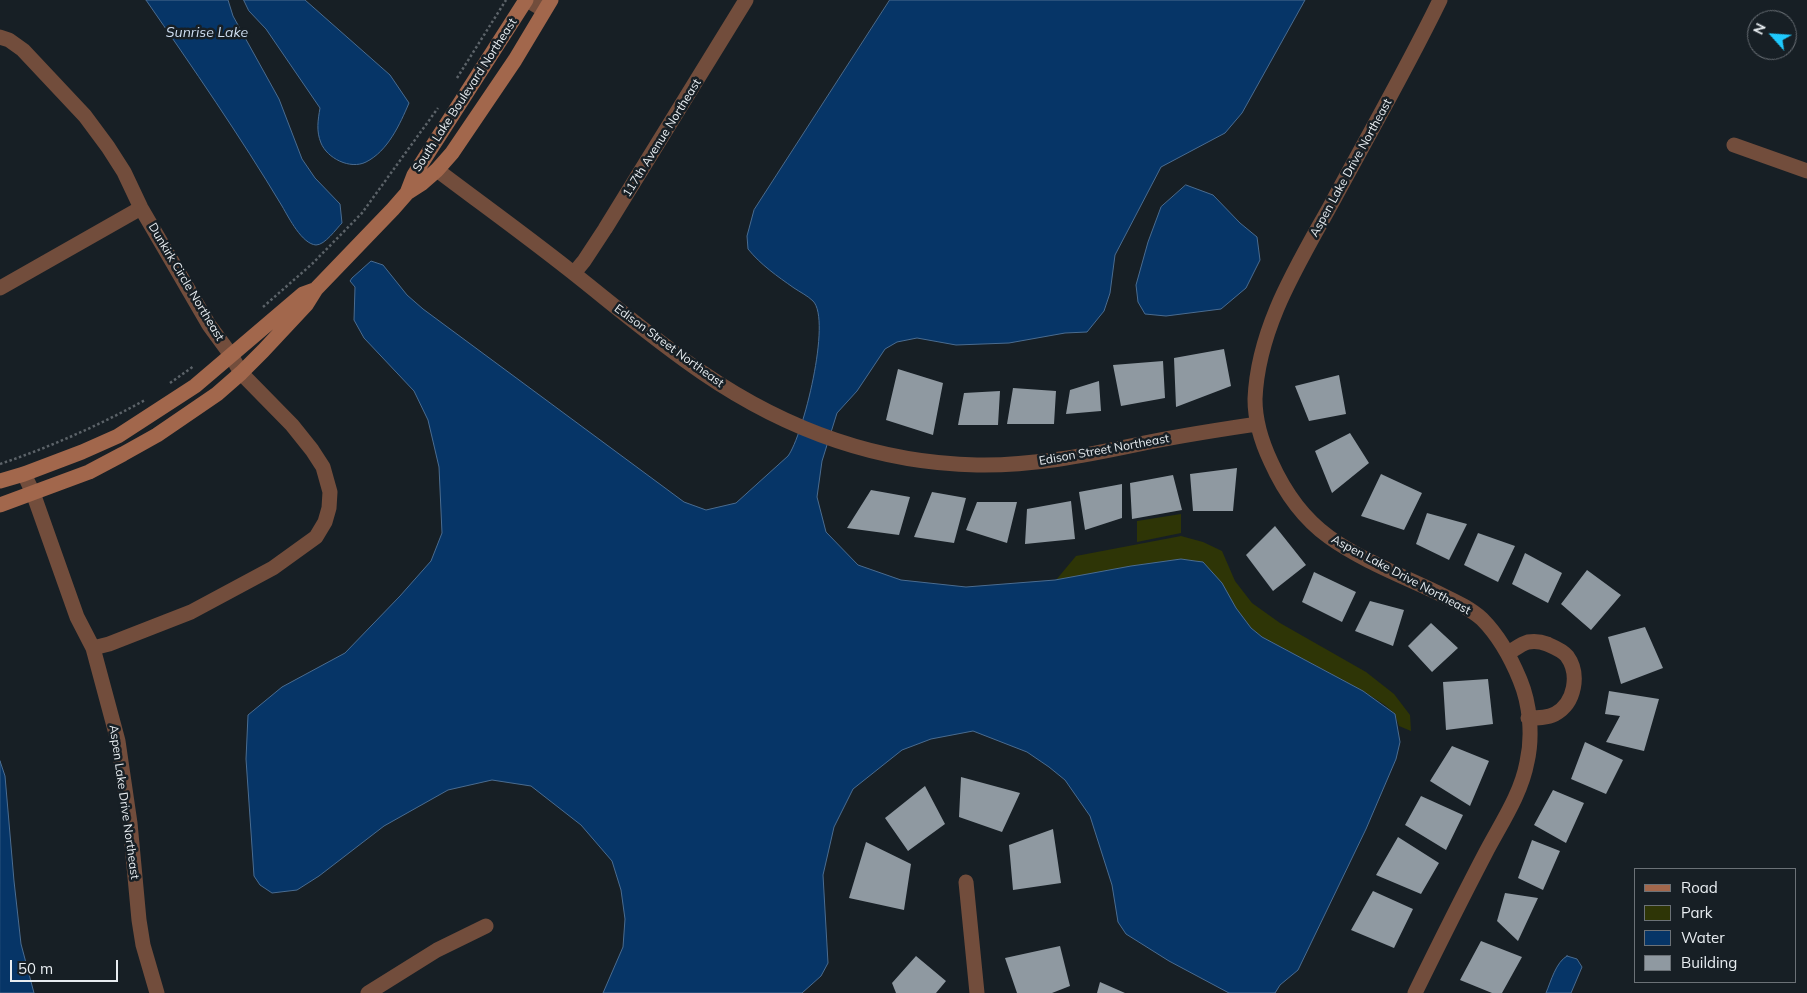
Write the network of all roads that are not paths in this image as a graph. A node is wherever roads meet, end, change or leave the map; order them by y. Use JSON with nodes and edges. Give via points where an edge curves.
{"nodes":[{"id":1,"x":527,"y":0,"type":"edge"},
{"id":2,"x":746,"y":0,"type":"edge"},
{"id":3,"x":1440,"y":0,"type":"edge"},
{"id":4,"x":548,"y":5,"type":"edge"},
{"id":5,"x":0,"y":37,"type":"edge"},
{"id":6,"x":1734,"y":145,"type":"dead end"},
{"id":7,"x":437,"y":170,"type":"junction"},
{"id":8,"x":1807,"y":171,"type":"edge"},
{"id":9,"x":407,"y":192,"type":"junction"},
{"id":10,"x":141,"y":208,"type":"junction"},
{"id":11,"x":574,"y":273,"type":"junction"},
{"id":12,"x":319,"y":286,"type":"junction"},
{"id":13,"x":0,"y":288,"type":"edge"},
{"id":14,"x":231,"y":355,"type":"junction"},
{"id":15,"x":241,"y":373,"type":"junction"},
{"id":16,"x":1258,"y":424,"type":"junction"},
{"id":17,"x":24,"y":474,"type":"junction"},
{"id":18,"x":0,"y":481,"type":"edge"},
{"id":19,"x":33,"y":493,"type":"junction"},
{"id":20,"x":0,"y":505,"type":"edge"},
{"id":21,"x":93,"y":648,"type":"junction"},
{"id":22,"x":1508,"y":653,"type":"junction"},
{"id":23,"x":1528,"y":718,"type":"junction"},
{"id":24,"x":966,"y":882,"type":"dead end"},
{"id":25,"x":486,"y":926,"type":"dead end"},
{"id":26,"x":157,"y":993,"type":"edge"},
{"id":27,"x":368,"y":993,"type":"edge"},
{"id":28,"x":977,"y":993,"type":"edge"},
{"id":29,"x":1415,"y":993,"type":"edge"}],
"edges":[{"from":1,"to":4,"type":"street"},
{"from":1,"to":9,"type":"street","name":"South Lake Boulevard Northeast","via":[[414,175]]},
{"from":2,"to":11,"type":"street","name":"117th Avenue Northeast","via":[[605,229]]},
{"from":3,"to":16,"type":"street","name":"Aspen Lake Drive Northeast","via":[[1274,314],[1258,371],[1255,402]]},
{"from":4,"to":7,"type":"street","name":"South Lake Boulevard Northeast","via":[[485,105]]},
{"from":5,"to":10,"type":"street","name":"Dunkirk Circle Northeast","via":[[23,50],[85,116],[124,172]]},
{"from":6,"to":8,"type":"street"},
{"from":7,"to":9,"type":"street","name":"South Lake Boulevard Northeast"},
{"from":7,"to":11,"type":"street","name":"Edison Street Northeast"},
{"from":9,"to":12,"type":"street","name":"South Lake Boulevard Northeast"},
{"from":10,"to":13,"type":"street"},
{"from":10,"to":14,"type":"street","name":"Dunkirk Circle Northeast","via":[[208,325]]},
{"from":11,"to":16,"type":"street","name":"Edison Street Northeast","via":[[703,374],[780,418],[847,446],[926,462],[1014,464],[1098,453]]},
{"from":12,"to":14,"type":"street","name":"South Lake Boulevard Northeast","via":[[303,294]]},
{"from":12,"to":15,"type":"street","name":"South Lake Boulevard Northeast","via":[[306,305]]},
{"from":14,"to":15,"type":"street","name":"Dunkirk Circle Northeast"},
{"from":14,"to":17,"type":"street","name":"South Lake Boulevard Northeast","via":[[195,386],[118,436]]},
{"from":15,"to":19,"type":"street","name":"South Lake Boulevard Northeast","via":[[202,405],[157,435],[89,472]]},
{"from":15,"to":21,"type":"street","name":"Dunkirk Circle Northeast","via":[[292,425],[323,466],[330,492],[325,522],[316,537],[298,551],[220,598],[162,624]]},
{"from":16,"to":22,"type":"street","name":"Aspen Lake Drive Northeast","via":[[1277,476],[1306,516],[1327,536],[1462,605],[1482,619]]},
{"from":17,"to":18,"type":"street","name":"South Lake Boulevard Northeast"},
{"from":17,"to":19,"type":"street","name":"Aspen Lake Drive Northeast"},
{"from":19,"to":20,"type":"street","name":"South Lake Boulevard Northeast"},
{"from":19,"to":21,"type":"street","name":"Aspen Lake Drive Northeast","via":[[77,617]]},
{"from":21,"to":26,"type":"street","name":"Aspen Lake Drive Northeast","via":[[118,742],[139,920]]},
{"from":22,"to":23,"type":"street","name":"Aspen Lake Drive Northeast","via":[[1525,692]]},
{"from":22,"to":23,"type":"street","via":[[1530,641],[1542,642],[1567,656],[1573,669],[1575,682],[1571,697],[1562,708],[1541,718]]},
{"from":23,"to":29,"type":"street","name":"Aspen Lake Drive Northeast","via":[[1530,741],[1527,763],[1515,799]]},
{"from":24,"to":28,"type":"street"},
{"from":25,"to":27,"type":"street","via":[[437,950]]}]}
